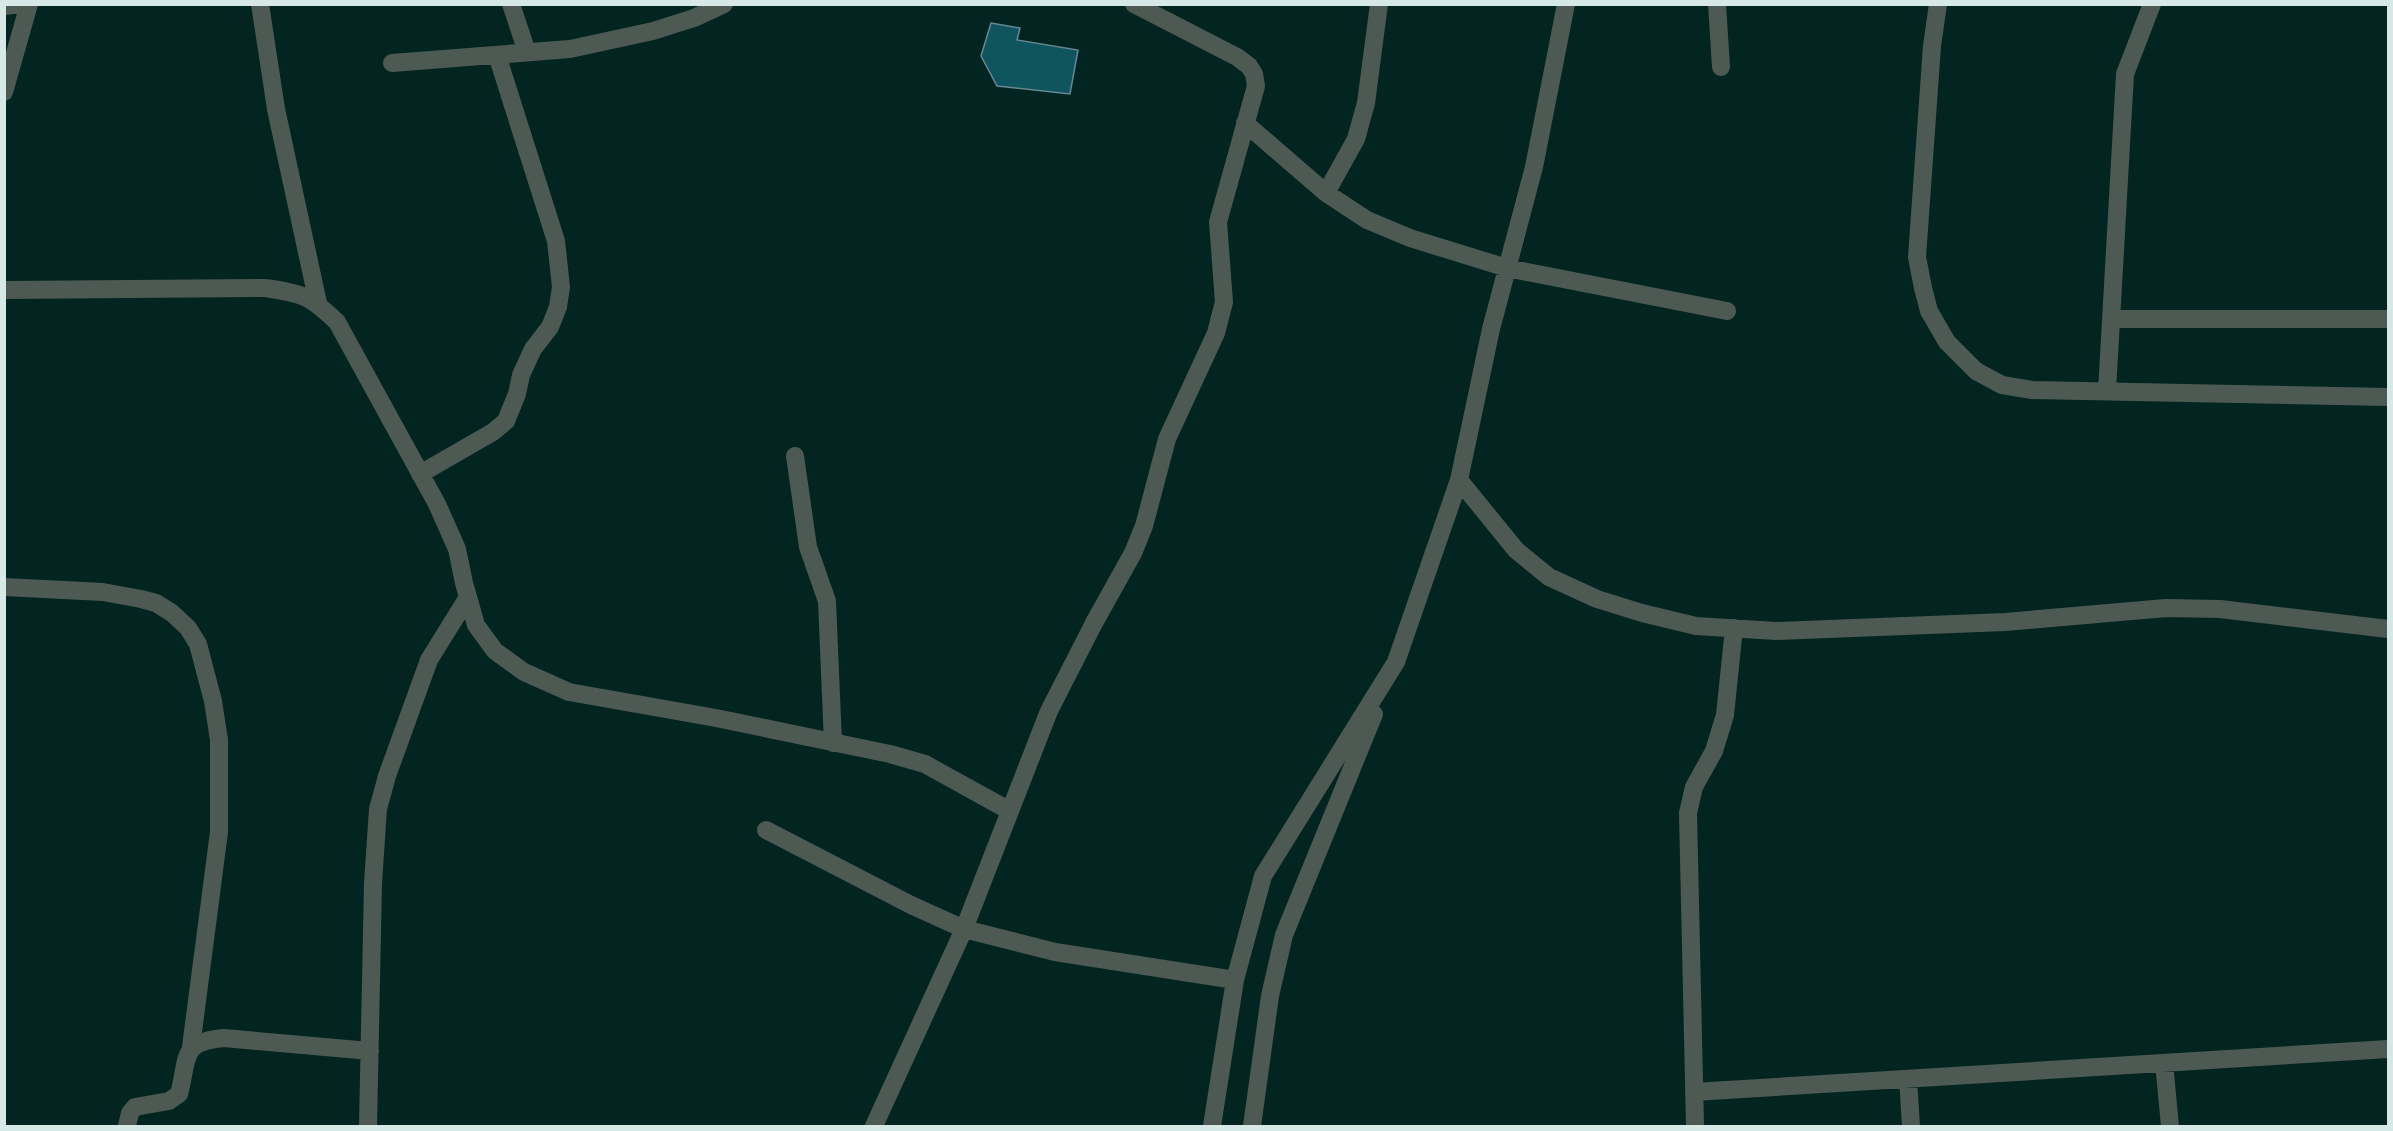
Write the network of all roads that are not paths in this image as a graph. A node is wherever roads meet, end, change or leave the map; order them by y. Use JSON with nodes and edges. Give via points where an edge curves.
{"nodes":[{"id":1,"x":24,"y":4,"type":"edge"},
{"id":2,"x":29,"y":4,"type":"edge"},
{"id":3,"x":260,"y":4,"type":"edge"},
{"id":4,"x":511,"y":4,"type":"edge"},
{"id":5,"x":724,"y":4,"type":"edge"},
{"id":6,"x":1134,"y":4,"type":"edge"},
{"id":7,"x":1379,"y":4,"type":"edge"},
{"id":8,"x":1566,"y":4,"type":"edge"},
{"id":9,"x":1717,"y":4,"type":"edge"},
{"id":10,"x":1938,"y":4,"type":"edge"},
{"id":11,"x":2152,"y":4,"type":"edge"},
{"id":12,"x":4,"y":6,"type":"edge"},
{"id":13,"x":527,"y":52,"type":"junction"},
{"id":14,"x":496,"y":55,"type":"junction"},
{"id":15,"x":392,"y":63,"type":"dead end"},
{"id":16,"x":1721,"y":67,"type":"dead end"},
{"id":17,"x":4,"y":92,"type":"edge"},
{"id":18,"x":1245,"y":123,"type":"junction"},
{"id":19,"x":1326,"y":193,"type":"junction"},
{"id":20,"x":1506,"y":268,"type":"junction"},
{"id":21,"x":4,"y":290,"type":"edge"},
{"id":22,"x":318,"y":303,"type":"junction"},
{"id":23,"x":1727,"y":311,"type":"dead end"},
{"id":24,"x":2112,"y":319,"type":"junction"},
{"id":25,"x":2388,"y":320,"type":"edge"},
{"id":26,"x":2107,"y":391,"type":"junction"},
{"id":27,"x":2388,"y":397,"type":"edge"},
{"id":28,"x":795,"y":456,"type":"dead end"},
{"id":29,"x":420,"y":474,"type":"junction"},
{"id":30,"x":1458,"y":480,"type":"junction"},
{"id":31,"x":4,"y":587,"type":"edge"},
{"id":32,"x":468,"y":597,"type":"junction"},
{"id":33,"x":1734,"y":628,"type":"junction"},
{"id":34,"x":2388,"y":628,"type":"edge"},
{"id":35,"x":1396,"y":662,"type":"junction"},
{"id":36,"x":833,"y":743,"type":"junction"},
{"id":37,"x":1010,"y":811,"type":"junction"},
{"id":38,"x":766,"y":830,"type":"dead end"},
{"id":39,"x":964,"y":929,"type":"junction"},
{"id":40,"x":1235,"y":980,"type":"junction"},
{"id":41,"x":191,"y":1047,"type":"junction"},
{"id":42,"x":2388,"y":1049,"type":"edge"},
{"id":43,"x":370,"y":1051,"type":"junction"},
{"id":44,"x":2164,"y":1063,"type":"junction"},
{"id":45,"x":1908,"y":1079,"type":"junction"},
{"id":46,"x":1694,"y":1092,"type":"junction"},
{"id":47,"x":127,"y":1126,"type":"edge"},
{"id":48,"x":368,"y":1126,"type":"edge"},
{"id":49,"x":874,"y":1126,"type":"edge"},
{"id":50,"x":1212,"y":1126,"type":"edge"},
{"id":51,"x":1252,"y":1126,"type":"edge"},
{"id":52,"x":1695,"y":1126,"type":"edge"},
{"id":53,"x":1911,"y":1126,"type":"edge"},
{"id":54,"x":2170,"y":1126,"type":"edge"}],
"edges":[{"from":1,"to":12,"type":"street"},
{"from":2,"to":17,"type":"street"},
{"from":3,"to":22,"type":"street","via":[[276,109]]},
{"from":4,"to":13,"type":"street"},
{"from":5,"to":13,"type":"street","via":[[653,31],[570,49]]},
{"from":6,"to":18,"type":"street","via":[[1249,66],[1256,87]]},
{"from":7,"to":19,"type":"street","via":[[1356,139]]},
{"from":8,"to":20,"type":"street","via":[[1534,167]]},
{"from":9,"to":16,"type":"street"},
{"from":10,"to":26,"type":"street","via":[[1917,257],[1929,311],[1947,342],[1976,370],[2002,385],[2032,390]]},
{"from":11,"to":24,"type":"street","via":[[2125,74]]},
{"from":13,"to":14,"type":"street"},
{"from":14,"to":15,"type":"street"},
{"from":14,"to":29,"type":"street","via":[[555,241],[561,286],[558,307],[521,375],[506,421]]},
{"from":18,"to":19,"type":"street"},
{"from":18,"to":37,"type":"street","via":[[1218,222],[1224,302],[1216,333],[1167,439],[1133,553],[1049,711]]},
{"from":19,"to":20,"type":"street","via":[[1367,220],[1410,238]]},
{"from":20,"to":23,"type":"street"},
{"from":20,"to":30,"type":"street"},
{"from":21,"to":22,"type":"street","via":[[265,288],[297,292]]},
{"from":22,"to":29,"type":"street","via":[[337,322]]},
{"from":24,"to":25,"type":"street"},
{"from":24,"to":26,"type":"street"},
{"from":26,"to":27,"type":"street"},
{"from":28,"to":36,"type":"street","via":[[808,547],[826,601]]},
{"from":29,"to":32,"type":"street","via":[[457,549]]},
{"from":30,"to":33,"type":"street","via":[[1516,550],[1549,577],[1597,599],[1642,613],[1696,626]]},
{"from":30,"to":35,"type":"street"},
{"from":31,"to":41,"type":"street","via":[[103,591],[156,603],[188,628],[198,644],[219,740],[219,832]]},
{"from":32,"to":36,"type":"street","via":[[476,625],[495,651],[524,672],[569,692]]},
{"from":32,"to":43,"type":"street","via":[[429,660],[378,809]]},
{"from":33,"to":34,"type":"street","via":[[1776,631],[2005,622],[2166,608],[2220,609]]},
{"from":33,"to":46,"type":"street","via":[[1725,715],[1714,750],[1694,787],[1688,813]]},
{"from":35,"to":40,"type":"street","via":[[1263,876]]},
{"from":35,"to":51,"type":"street","via":[[1284,935],[1275,966]]},
{"from":36,"to":37,"type":"street","via":[[925,764]]},
{"from":37,"to":39,"type":"street"},
{"from":38,"to":39,"type":"street"},
{"from":39,"to":40,"type":"street","via":[[1055,952]]},
{"from":39,"to":49,"type":"street"},
{"from":40,"to":50,"type":"street"},
{"from":41,"to":43,"type":"street","via":[[224,1038]]},
{"from":41,"to":47,"type":"street","via":[[179,1094],[169,1101],[135,1107]]},
{"from":42,"to":44,"type":"street"},
{"from":43,"to":48,"type":"street"},
{"from":44,"to":45,"type":"street"},
{"from":44,"to":54,"type":"street"},
{"from":45,"to":46,"type":"street"},
{"from":45,"to":53,"type":"street"},
{"from":46,"to":52,"type":"street"}]}
